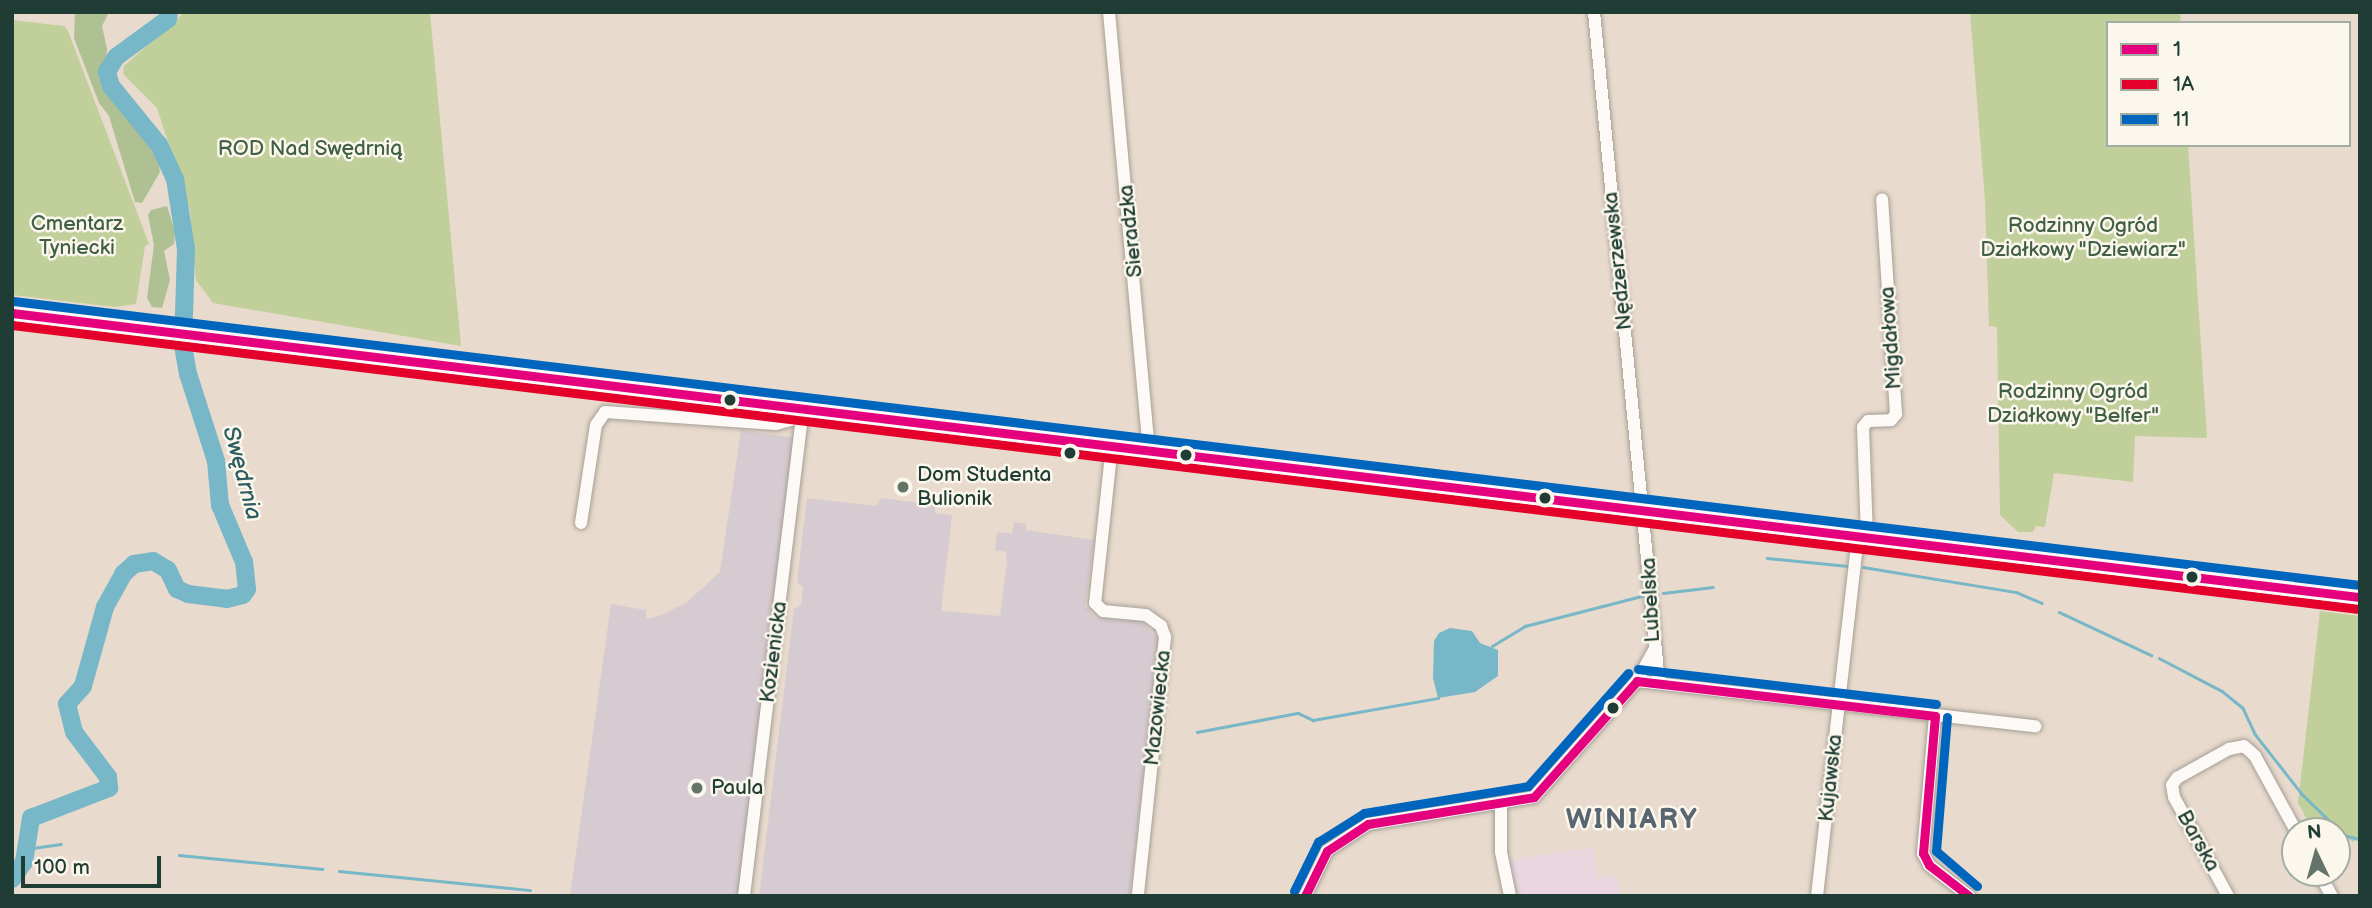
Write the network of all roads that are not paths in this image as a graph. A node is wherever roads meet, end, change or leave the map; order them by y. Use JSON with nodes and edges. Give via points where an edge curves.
{"nodes":[{"id":1,"x":1109,"y":12,"type":"edge"},
{"id":2,"x":1594,"y":12,"type":"edge"},
{"id":3,"x":1882,"y":200,"type":"dead end"},
{"id":4,"x":12,"y":313,"type":"edge"},
{"id":5,"x":803,"y":413,"type":"junction"},
{"id":6,"x":1112,"y":445,"type":"junction"},
{"id":7,"x":1149,"y":450,"type":"junction"},
{"id":8,"x":1644,"y":509,"type":"junction"},
{"id":9,"x":582,"y":523,"type":"dead end"},
{"id":10,"x":1862,"y":536,"type":"junction"},
{"id":11,"x":2360,"y":597,"type":"edge"},
{"id":12,"x":1656,"y":644,"type":"junction"},
{"id":13,"x":1637,"y":681,"type":"junction"},
{"id":14,"x":1659,"y":682,"type":"junction"},
{"id":15,"x":1839,"y":704,"type":"junction"},
{"id":16,"x":1935,"y":716,"type":"junction"},
{"id":17,"x":2035,"y":726,"type":"dead end"},
{"id":18,"x":1501,"y":805,"type":"junction"},
{"id":19,"x":2288,"y":817,"type":"edge"},
{"id":20,"x":744,"y":896,"type":"edge"},
{"id":21,"x":1138,"y":896,"type":"edge"},
{"id":22,"x":1305,"y":896,"type":"edge"},
{"id":23,"x":1510,"y":896,"type":"edge"},
{"id":24,"x":1817,"y":896,"type":"edge"},
{"id":25,"x":1969,"y":896,"type":"edge"},
{"id":26,"x":2228,"y":896,"type":"edge"}],
"edges":[{"from":1,"to":7,"type":"street","name":"Sieradzka"},
{"from":2,"to":8,"type":"street","name":"Nędzerzewska"},
{"from":3,"to":10,"type":"street","name":"Migdałowa","via":[[1896,414],[1891,420],[1868,421],[1863,427]]},
{"from":4,"to":5,"type":"main road"},
{"from":5,"to":6,"type":"main road"},
{"from":5,"to":9,"type":"street","via":[[776,424],[605,412],[596,425]]},
{"from":5,"to":20,"type":"street","name":"Kozienicka"},
{"from":6,"to":7,"type":"main road"},
{"from":6,"to":21,"type":"street","name":"Mazowiecka","via":[[1095,603],[1103,611],[1146,615],[1161,626],[1165,637]]},
{"from":7,"to":8,"type":"main road"},
{"from":8,"to":10,"type":"main road"},
{"from":8,"to":12,"type":"street","name":"Lubelska"},
{"from":10,"to":11,"type":"main road"},
{"from":10,"to":15,"type":"street","name":"Kujawska"},
{"from":12,"to":13,"type":"street","name":"Lubelska"},
{"from":12,"to":14,"type":"street"},
{"from":13,"to":14,"type":"street"},
{"from":13,"to":18,"type":"street","name":"Lubelska","via":[[1534,797]]},
{"from":14,"to":15,"type":"street"},
{"from":15,"to":16,"type":"street"},
{"from":15,"to":24,"type":"street","name":"Kujawska"},
{"from":16,"to":17,"type":"street"},
{"from":16,"to":25,"type":"street","via":[[1923,853],[1929,866]]},
{"from":18,"to":22,"type":"street","name":"Lubelska","via":[[1386,819],[1356,829],[1324,854]]},
{"from":18,"to":23,"type":"street","via":[[1501,852]]},
{"from":19,"to":26,"type":"street","name":"Barska","via":[[2255,755],[2244,746],[2217,756],[2172,785],[2174,797]]}]}
